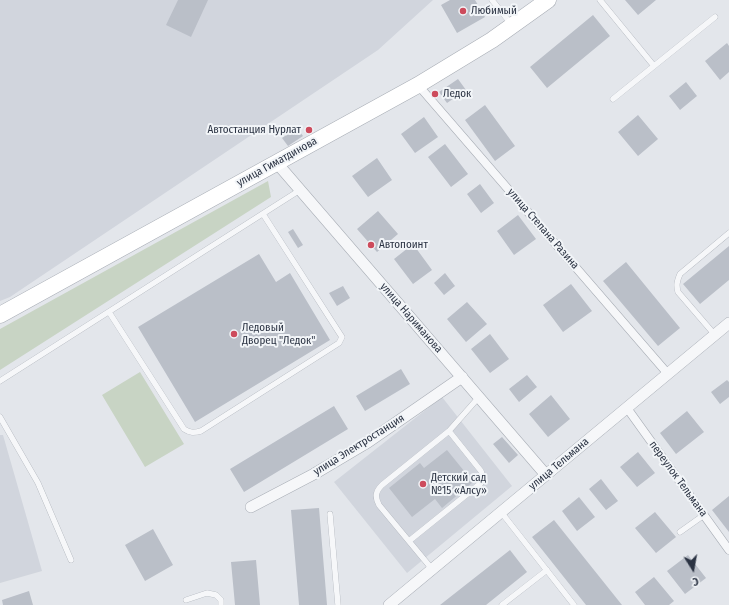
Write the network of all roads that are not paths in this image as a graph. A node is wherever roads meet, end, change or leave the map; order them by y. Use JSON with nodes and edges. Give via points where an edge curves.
{"nodes":[{"id":1,"x":492,"y":0,"type":"edge"},
{"id":2,"x":548,"y":0,"type":"edge"},
{"id":3,"x":600,"y":0,"type":"edge"},
{"id":4,"x":715,"y":17,"type":"dead end"},
{"id":5,"x":513,"y":25,"type":"junction"},
{"id":6,"x":654,"y":66,"type":"junction"},
{"id":7,"x":418,"y":85,"type":"junction"},
{"id":8,"x":613,"y":99,"type":"dead end"},
{"id":9,"x":276,"y":162,"type":"junction"},
{"id":10,"x":300,"y":190,"type":"junction"},
{"id":11,"x":263,"y":214,"type":"junction"},
{"id":12,"x":729,"y":233,"type":"edge"},
{"id":13,"x":109,"y":312,"type":"junction"},
{"id":14,"x":0,"y":314,"type":"edge"},
{"id":15,"x":729,"y":323,"type":"edge"},
{"id":16,"x":715,"y":335,"type":"junction"},
{"id":17,"x":668,"y":374,"type":"junction"},
{"id":18,"x":462,"y":377,"type":"junction"},
{"id":19,"x":0,"y":381,"type":"edge"},
{"id":20,"x":479,"y":397,"type":"junction"},
{"id":21,"x":627,"y":408,"type":"junction"},
{"id":22,"x":0,"y":417,"type":"edge"},
{"id":23,"x":449,"y":431,"type":"junction"},
{"id":24,"x":546,"y":474,"type":"junction"},
{"id":25,"x":251,"y":507,"type":"dead end"},
{"id":26,"x":501,"y":512,"type":"junction"},
{"id":27,"x":330,"y":514,"type":"dead end"},
{"id":28,"x":704,"y":515,"type":"junction"},
{"id":29,"x":680,"y":532,"type":"dead end"},
{"id":30,"x":409,"y":541,"type":"junction"},
{"id":31,"x":729,"y":550,"type":"edge"},
{"id":32,"x":71,"y":560,"type":"dead end"},
{"id":33,"x":432,"y":569,"type":"junction"},
{"id":34,"x":547,"y":570,"type":"junction"},
{"id":35,"x":186,"y":600,"type":"dead end"},
{"id":36,"x":221,"y":605,"type":"edge"},
{"id":37,"x":338,"y":605,"type":"edge"},
{"id":38,"x":389,"y":605,"type":"edge"},
{"id":39,"x":502,"y":605,"type":"edge"},
{"id":40,"x":574,"y":605,"type":"edge"}],
"edges":[{"from":1,"to":5,"type":"lane"},
{"from":2,"to":5,"type":"main road","name":"улица Гиматдинова"},
{"from":3,"to":6,"type":"lane"},
{"from":4,"to":6,"type":"lane"},
{"from":5,"to":7,"type":"main road","name":"улица Гиматдинова"},
{"from":6,"to":8,"type":"lane"},
{"from":7,"to":9,"type":"main road","name":"улица Гиматдинова"},
{"from":7,"to":17,"type":"street","name":"улица Степана Разина"},
{"from":9,"to":10,"type":"street","name":"улица Нариманова"},
{"from":9,"to":14,"type":"main road","name":"улица Гиматдинова"},
{"from":10,"to":11,"type":"lane"},
{"from":10,"to":18,"type":"street","name":"улица Нариманова"},
{"from":11,"to":13,"type":"lane"},
{"from":11,"to":13,"type":"lane","via":[[342,337],[339,343],[194,433],[184,429]]},
{"from":12,"to":16,"type":"lane","via":[[680,274],[677,280],[678,292]]},
{"from":13,"to":19,"type":"lane"},
{"from":15,"to":16,"type":"street","name":"улица Тельмана"},
{"from":16,"to":17,"type":"street","name":"улица Тельмана"},
{"from":17,"to":21,"type":"street","name":"улица Тельмана"},
{"from":18,"to":20,"type":"street","name":"улица Нариманова"},
{"from":18,"to":25,"type":"street","name":"улица Электростанция","via":[[368,442]]},
{"from":20,"to":23,"type":"lane"},
{"from":20,"to":24,"type":"street","name":"улица Нариманова"},
{"from":21,"to":24,"type":"street","name":"улица Тельмана"},
{"from":21,"to":28,"type":"street","name":"переулок Тельмана"},
{"from":22,"to":32,"type":"lane","via":[[38,483]]},
{"from":23,"to":30,"type":"lane","via":[[377,490],[376,498],[379,504]]},
{"from":23,"to":30,"type":"lane","via":[[481,471],[483,479]]},
{"from":24,"to":26,"type":"street","name":"улица Тельмана"},
{"from":26,"to":33,"type":"street","name":"улица Тельмана"},
{"from":26,"to":34,"type":"lane"},
{"from":27,"to":37,"type":"lane"},
{"from":28,"to":29,"type":"lane"},
{"from":28,"to":31,"type":"street","name":"переулок Тельмана"},
{"from":30,"to":33,"type":"lane"},
{"from":33,"to":38,"type":"street","name":"улица Тельмана"},
{"from":34,"to":39,"type":"lane"},
{"from":34,"to":40,"type":"lane"},
{"from":35,"to":36,"type":"lane","via":[[207,593],[216,594],[221,600]]}]}
